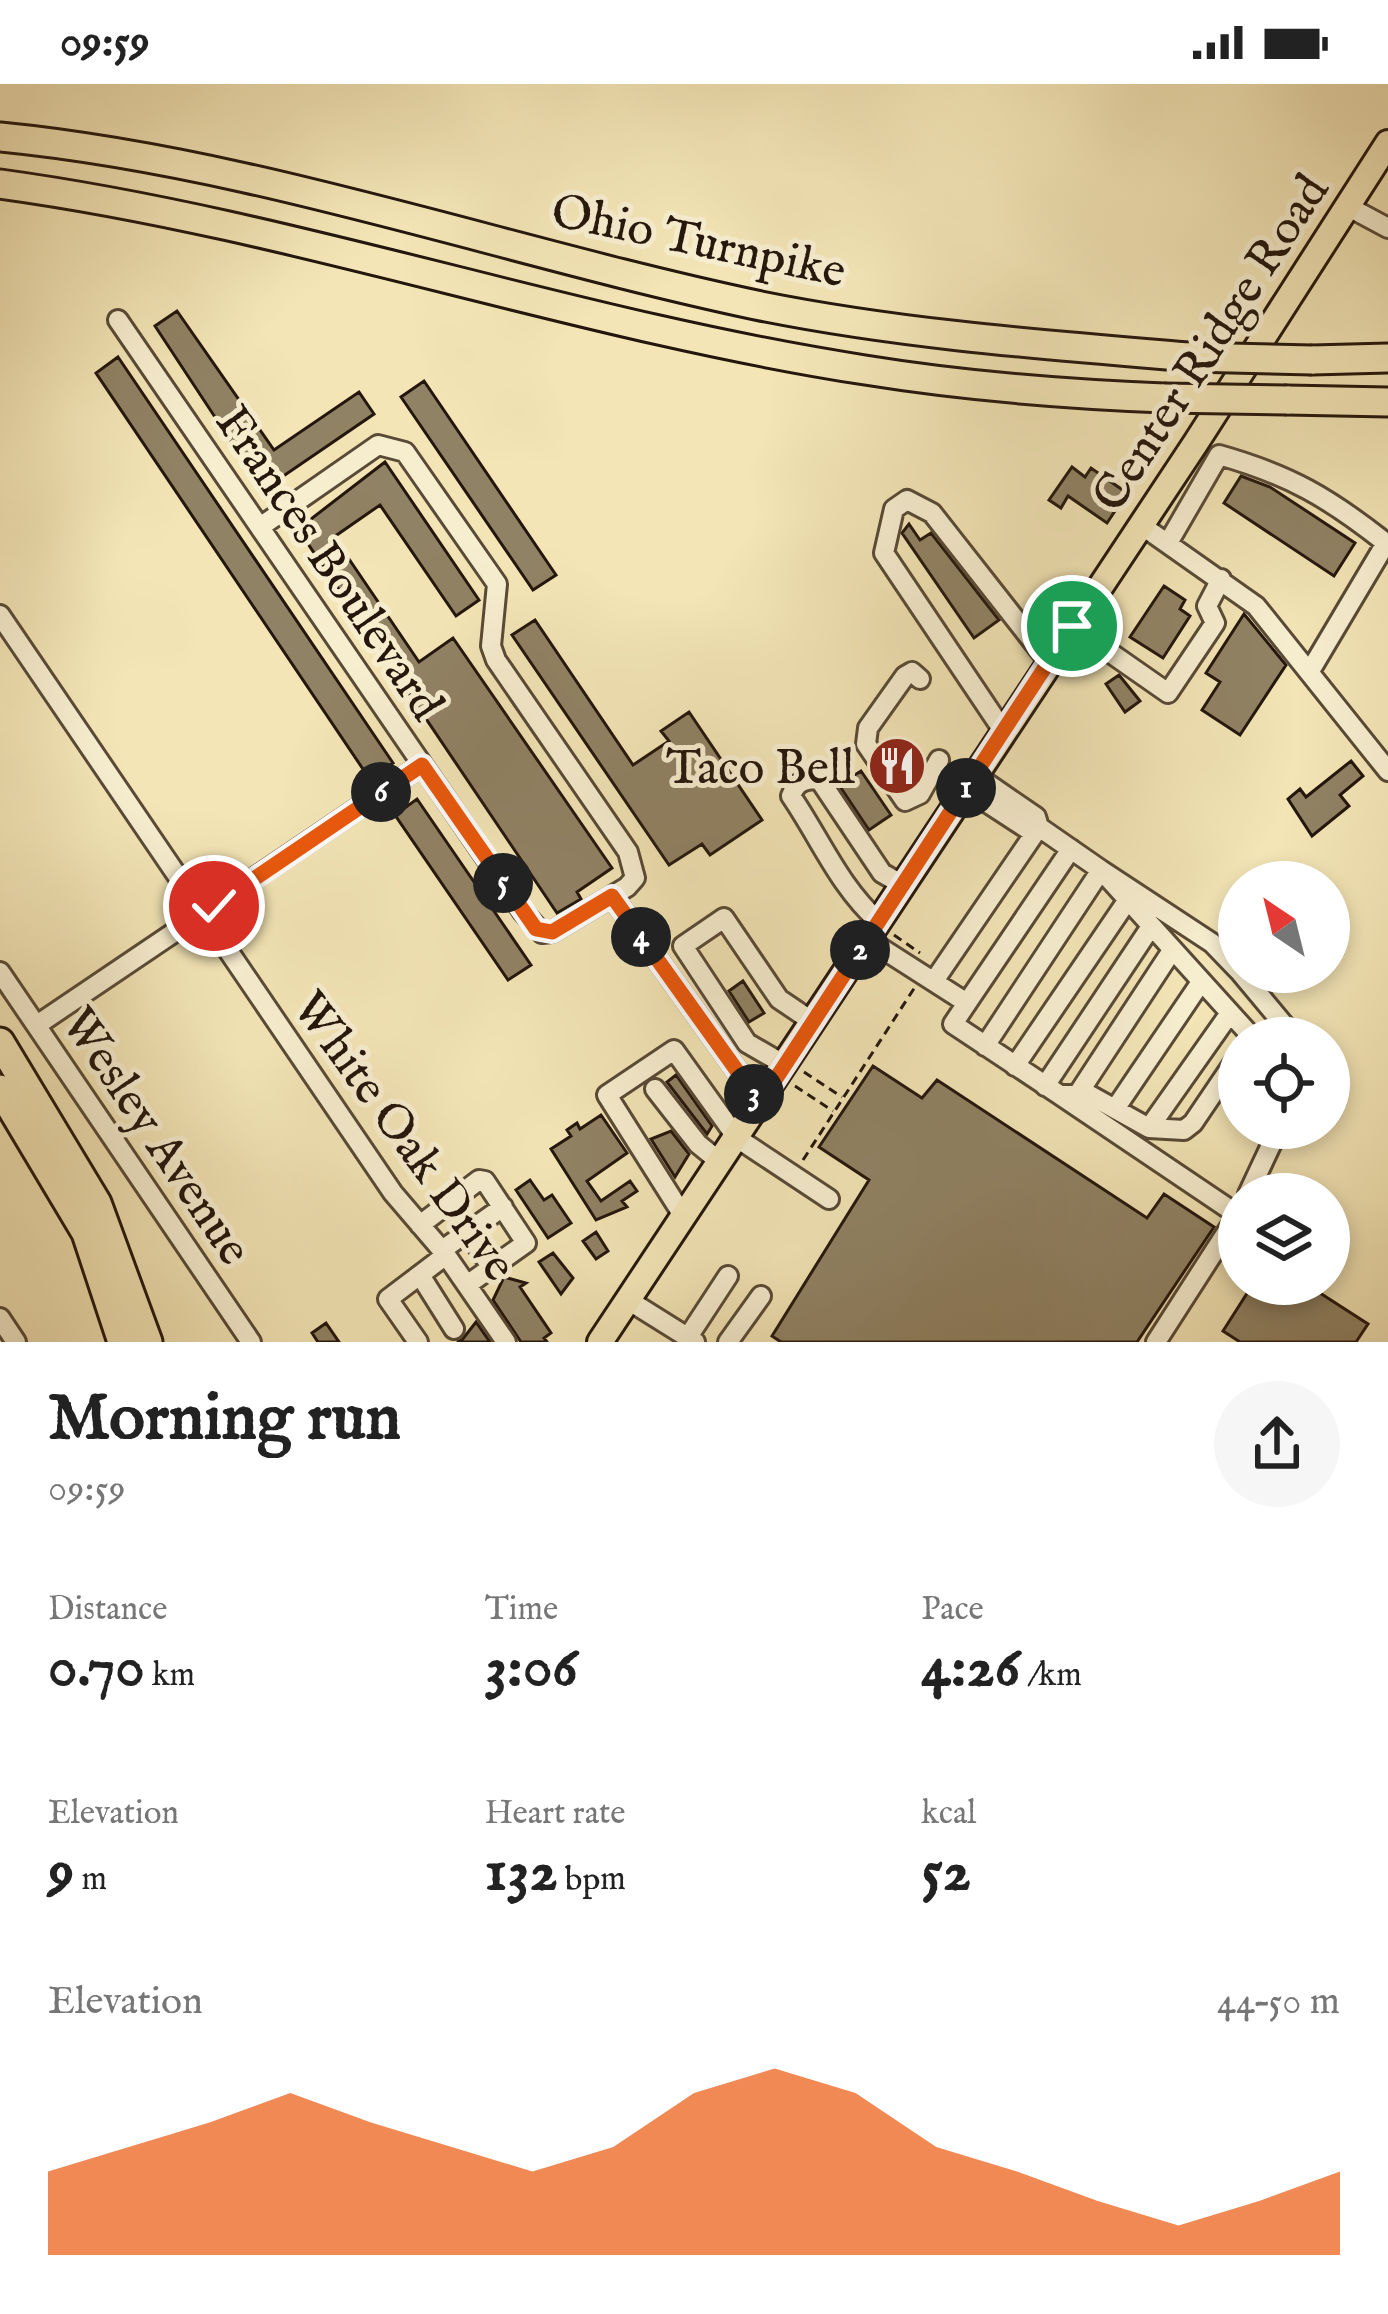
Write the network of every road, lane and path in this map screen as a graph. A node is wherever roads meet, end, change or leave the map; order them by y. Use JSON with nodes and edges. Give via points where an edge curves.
{"nodes":[{"id":1,"x":0,"y":137,"type":"edge"},
{"id":2,"x":1388,"y":143,"type":"edge"},
{"id":3,"x":0,"y":184,"type":"edge"},
{"id":4,"x":1347,"y":206,"type":"junction"},
{"id":5,"x":1388,"y":228,"type":"edge"},
{"id":6,"x":118,"y":320,"type":"dead end"},
{"id":7,"x":1388,"y":358,"type":"edge"},
{"id":8,"x":1388,"y":402,"type":"edge"},
{"id":9,"x":1141,"y":525,"type":"junction"},
{"id":10,"x":260,"y":527,"type":"junction"},
{"id":11,"x":1168,"y":543,"type":"junction"},
{"id":12,"x":1221,"y":579,"type":"junction"},
{"id":13,"x":0,"y":615,"type":"edge"},
{"id":14,"x":1060,"y":644,"type":"junction"},
{"id":15,"x":1310,"y":670,"type":"junction"},
{"id":16,"x":920,"y":679,"type":"dead end"},
{"id":17,"x":1004,"y":731,"type":"junction"},
{"id":18,"x":939,"y":760,"type":"dead end"},
{"id":19,"x":422,"y":765,"type":"junction"},
{"id":20,"x":1388,"y":771,"type":"edge"},
{"id":21,"x":970,"y":782,"type":"junction"},
{"id":22,"x":1039,"y":827,"type":"junction"},
{"id":23,"x":1071,"y":849,"type":"junction"},
{"id":24,"x":1101,"y":870,"type":"junction"},
{"id":25,"x":903,"y":885,"type":"junction"},
{"id":26,"x":612,"y":896,"type":"junction"},
{"id":27,"x":1127,"y":901,"type":"junction"},
{"id":28,"x":203,"y":913,"type":"junction"},
{"id":29,"x":1150,"y":928,"type":"junction"},
{"id":30,"x":873,"y":931,"type":"junction"},
{"id":31,"x":1218,"y":949,"type":"edge"},
{"id":32,"x":1171,"y":952,"type":"junction"},
{"id":33,"x":0,"y":972,"type":"edge"},
{"id":34,"x":926,"y":981,"type":"junction"},
{"id":35,"x":1201,"y":982,"type":"junction"},
{"id":36,"x":1257,"y":993,"type":"edge"},
{"id":37,"x":968,"y":1004,"type":"junction"},
{"id":38,"x":1230,"y":1013,"type":"junction"},
{"id":39,"x":1234,"y":1017,"type":"edge"},
{"id":40,"x":1277,"y":1017,"type":"edge"},
{"id":41,"x":813,"y":1022,"type":"junction"},
{"id":42,"x":37,"y":1025,"type":"junction"},
{"id":43,"x":0,"y":1042,"type":"edge"},
{"id":44,"x":985,"y":1046,"type":"junction"},
{"id":45,"x":1015,"y":1066,"type":"junction"},
{"id":46,"x":794,"y":1074,"type":"junction"},
{"id":47,"x":1218,"y":1086,"type":"edge"},
{"id":48,"x":0,"y":1089,"type":"edge"},
{"id":49,"x":655,"y":1089,"type":"dead end"},
{"id":50,"x":1060,"y":1092,"type":"junction"},
{"id":51,"x":844,"y":1098,"type":"junction"},
{"id":52,"x":760,"y":1103,"type":"junction"},
{"id":53,"x":1115,"y":1109,"type":"junction"},
{"id":54,"x":834,"y":1112,"type":"junction"},
{"id":55,"x":1149,"y":1128,"type":"junction"},
{"id":56,"x":737,"y":1138,"type":"junction"},
{"id":57,"x":720,"y":1162,"type":"junction"},
{"id":58,"x":800,"y":1167,"type":"dead end"},
{"id":59,"x":829,"y":1199,"type":"dead end"},
{"id":60,"x":1218,"y":1200,"type":"edge"},
{"id":61,"x":503,"y":1207,"type":"junction"},
{"id":62,"x":684,"y":1216,"type":"junction"},
{"id":63,"x":420,"y":1225,"type":"junction"},
{"id":64,"x":468,"y":1232,"type":"junction"},
{"id":65,"x":1218,"y":1246,"type":"edge"},
{"id":66,"x":444,"y":1252,"type":"junction"},
{"id":67,"x":492,"y":1268,"type":"junction"},
{"id":68,"x":420,"y":1275,"type":"junction"},
{"id":69,"x":728,"y":1276,"type":"dead end"},
{"id":70,"x":467,"y":1285,"type":"junction"},
{"id":71,"x":760,"y":1296,"type":"dead end"},
{"id":72,"x":628,"y":1300,"type":"junction"},
{"id":73,"x":0,"y":1318,"type":"edge"},
{"id":74,"x":665,"y":1323,"type":"junction"},
{"id":75,"x":454,"y":1329,"type":"dead end"},
{"id":76,"x":691,"y":1340,"type":"edge"},
{"id":77,"x":16,"y":1342,"type":"edge"},
{"id":78,"x":122,"y":1342,"type":"edge"},
{"id":79,"x":148,"y":1342,"type":"edge"},
{"id":80,"x":250,"y":1342,"type":"edge"},
{"id":81,"x":418,"y":1342,"type":"edge"},
{"id":82,"x":506,"y":1342,"type":"edge"},
{"id":83,"x":600,"y":1342,"type":"edge"},
{"id":84,"x":653,"y":1342,"type":"edge"},
{"id":85,"x":728,"y":1342,"type":"edge"},
{"id":86,"x":1156,"y":1342,"type":"edge"}],
"edges":[{"from":1,"to":7,"type":"highway","name":"Ohio Turnpike","bridge":true,"via":[[185,168],[758,305],[1190,357]]},
{"from":2,"to":4,"type":"main road","name":"Center Ridge Road"},
{"from":3,"to":8,"type":"highway","name":"Ohio Turnpike","bridge":true,"via":[[238,226],[792,356],[923,378],[1164,398]]},
{"from":4,"to":5,"type":"street"},
{"from":4,"to":9,"type":"main road","name":"Center Ridge Road"},
{"from":6,"to":10,"type":"street","name":"Frances Boulevard"},
{"from":9,"to":11,"type":"street"},
{"from":9,"to":14,"type":"main road","name":"Center Ridge Road"},
{"from":10,"to":19,"type":"street","name":"Frances Boulevard"},
{"from":10,"to":26,"type":"street","name":"Frances Boulevard","via":[[378,446],[405,452],[496,584],[491,646],[502,670],[628,852],[635,878]]},
{"from":11,"to":12,"type":"street"},
{"from":11,"to":15,"type":"street","via":[[1220,455],[1327,496],[1386,543]]},
{"from":12,"to":14,"type":"street","via":[[1207,606],[1215,623],[1168,693]]},
{"from":12,"to":15,"type":"street","via":[[1256,606]]},
{"from":13,"to":28,"type":"street","name":"White Oak Drive"},
{"from":14,"to":17,"type":"main road","name":"Center Ridge Road"},
{"from":14,"to":17,"type":"street","via":[[932,513],[908,500],[894,509],[884,553]]},
{"from":15,"to":20,"type":"street"},
{"from":16,"to":18,"type":"street","via":[[905,676],[865,739],[905,801],[920,794]]},
{"from":17,"to":21,"type":"main road","name":"Center Ridge Road"},
{"from":19,"to":26,"type":"street","name":"Frances Boulevard","via":[[536,929],[552,932]]},
{"from":19,"to":28,"type":"street"},
{"from":21,"to":22,"type":"street","via":[[1029,830]]},
{"from":21,"to":25,"type":"main road","name":"Center Ridge Road"},
{"from":22,"to":23,"type":"street"},
{"from":22,"to":34,"type":"street"},
{"from":23,"to":24,"type":"street"},
{"from":23,"to":37,"type":"street"},
{"from":24,"to":27,"type":"street"},
{"from":24,"to":31,"type":"street"},
{"from":24,"to":44,"type":"street"},
{"from":25,"to":30,"type":"main road","name":"Center Ridge Road"},
{"from":25,"to":30,"type":"street","via":[[882,873],[819,779],[794,788],[791,796]]},
{"from":26,"to":52,"type":"street"},
{"from":27,"to":29,"type":"street"},
{"from":27,"to":45,"type":"street"},
{"from":28,"to":42,"type":"street"},
{"from":28,"to":63,"type":"street","name":"White Oak Drive"},
{"from":29,"to":32,"type":"street"},
{"from":29,"to":50,"type":"street"},
{"from":30,"to":34,"type":"street"},
{"from":30,"to":41,"type":"main road","name":"Center Ridge Road"},
{"from":32,"to":35,"type":"street"},
{"from":32,"to":50,"type":"street"},
{"from":33,"to":42,"type":"street","name":"Wesley Avenue"},
{"from":34,"to":37,"type":"street"},
{"from":34,"to":51,"type":"path"},
{"from":35,"to":38,"type":"street"},
{"from":35,"to":53,"type":"street"},
{"from":36,"to":40,"type":"street"},
{"from":37,"to":44,"type":"street","via":[[953,1024]]},
{"from":38,"to":39,"type":"street"},
{"from":38,"to":55,"type":"street"},
{"from":41,"to":46,"type":"main road","name":"Center Ridge Road"},
{"from":41,"to":46,"type":"street","via":[[778,999],[724,918],[683,946],[747,1043]]},
{"from":42,"to":80,"type":"street","name":"Wesley Avenue"},
{"from":43,"to":79,"type":"highway","via":[[86,1182]]},
{"from":44,"to":45,"type":"street"},
{"from":45,"to":50,"type":"street"},
{"from":46,"to":51,"type":"path"},
{"from":46,"to":52,"type":"main road","name":"Center Ridge Road"},
{"from":46,"to":54,"type":"path"},
{"from":47,"to":55,"type":"street","via":[[1184,1130]]},
{"from":48,"to":78,"type":"highway","via":[[98,1258]]},
{"from":49,"to":57,"type":"street"},
{"from":50,"to":53,"type":"street","via":[[1088,1094]]},
{"from":50,"to":60,"type":"street"},
{"from":51,"to":54,"type":"path"},
{"from":52,"to":56,"type":"main road","name":"Center Ridge Road"},
{"from":53,"to":55,"type":"street"},
{"from":54,"to":58,"type":"path"},
{"from":56,"to":57,"type":"main road","name":"Center Ridge Road"},
{"from":56,"to":59,"type":"street"},
{"from":56,"to":62,"type":"street","via":[[674,1050],[607,1095]]},
{"from":57,"to":62,"type":"main road","name":"Center Ridge Road"},
{"from":61,"to":63,"type":"street","via":[[479,1180]]},
{"from":61,"to":64,"type":"street"},
{"from":61,"to":67,"type":"street","via":[[526,1243]]},
{"from":62,"to":72,"type":"main road","name":"Center Ridge Road"},
{"from":63,"to":66,"type":"street","name":"White Oak Drive"},
{"from":64,"to":66,"type":"street"},
{"from":64,"to":67,"type":"street"},
{"from":65,"to":86,"type":"street"},
{"from":66,"to":68,"type":"street"},
{"from":66,"to":70,"type":"street","name":"White Oak Drive"},
{"from":67,"to":70,"type":"street"},
{"from":68,"to":75,"type":"street"},
{"from":68,"to":81,"type":"street","via":[[388,1300]]},
{"from":69,"to":76,"type":"street"},
{"from":70,"to":82,"type":"street","name":"White Oak Drive"},
{"from":71,"to":85,"type":"street"},
{"from":72,"to":74,"type":"street"},
{"from":72,"to":83,"type":"main road","name":"Center Ridge Road"},
{"from":73,"to":77,"type":"street"},
{"from":74,"to":76,"type":"street"},
{"from":74,"to":84,"type":"street"}]}
